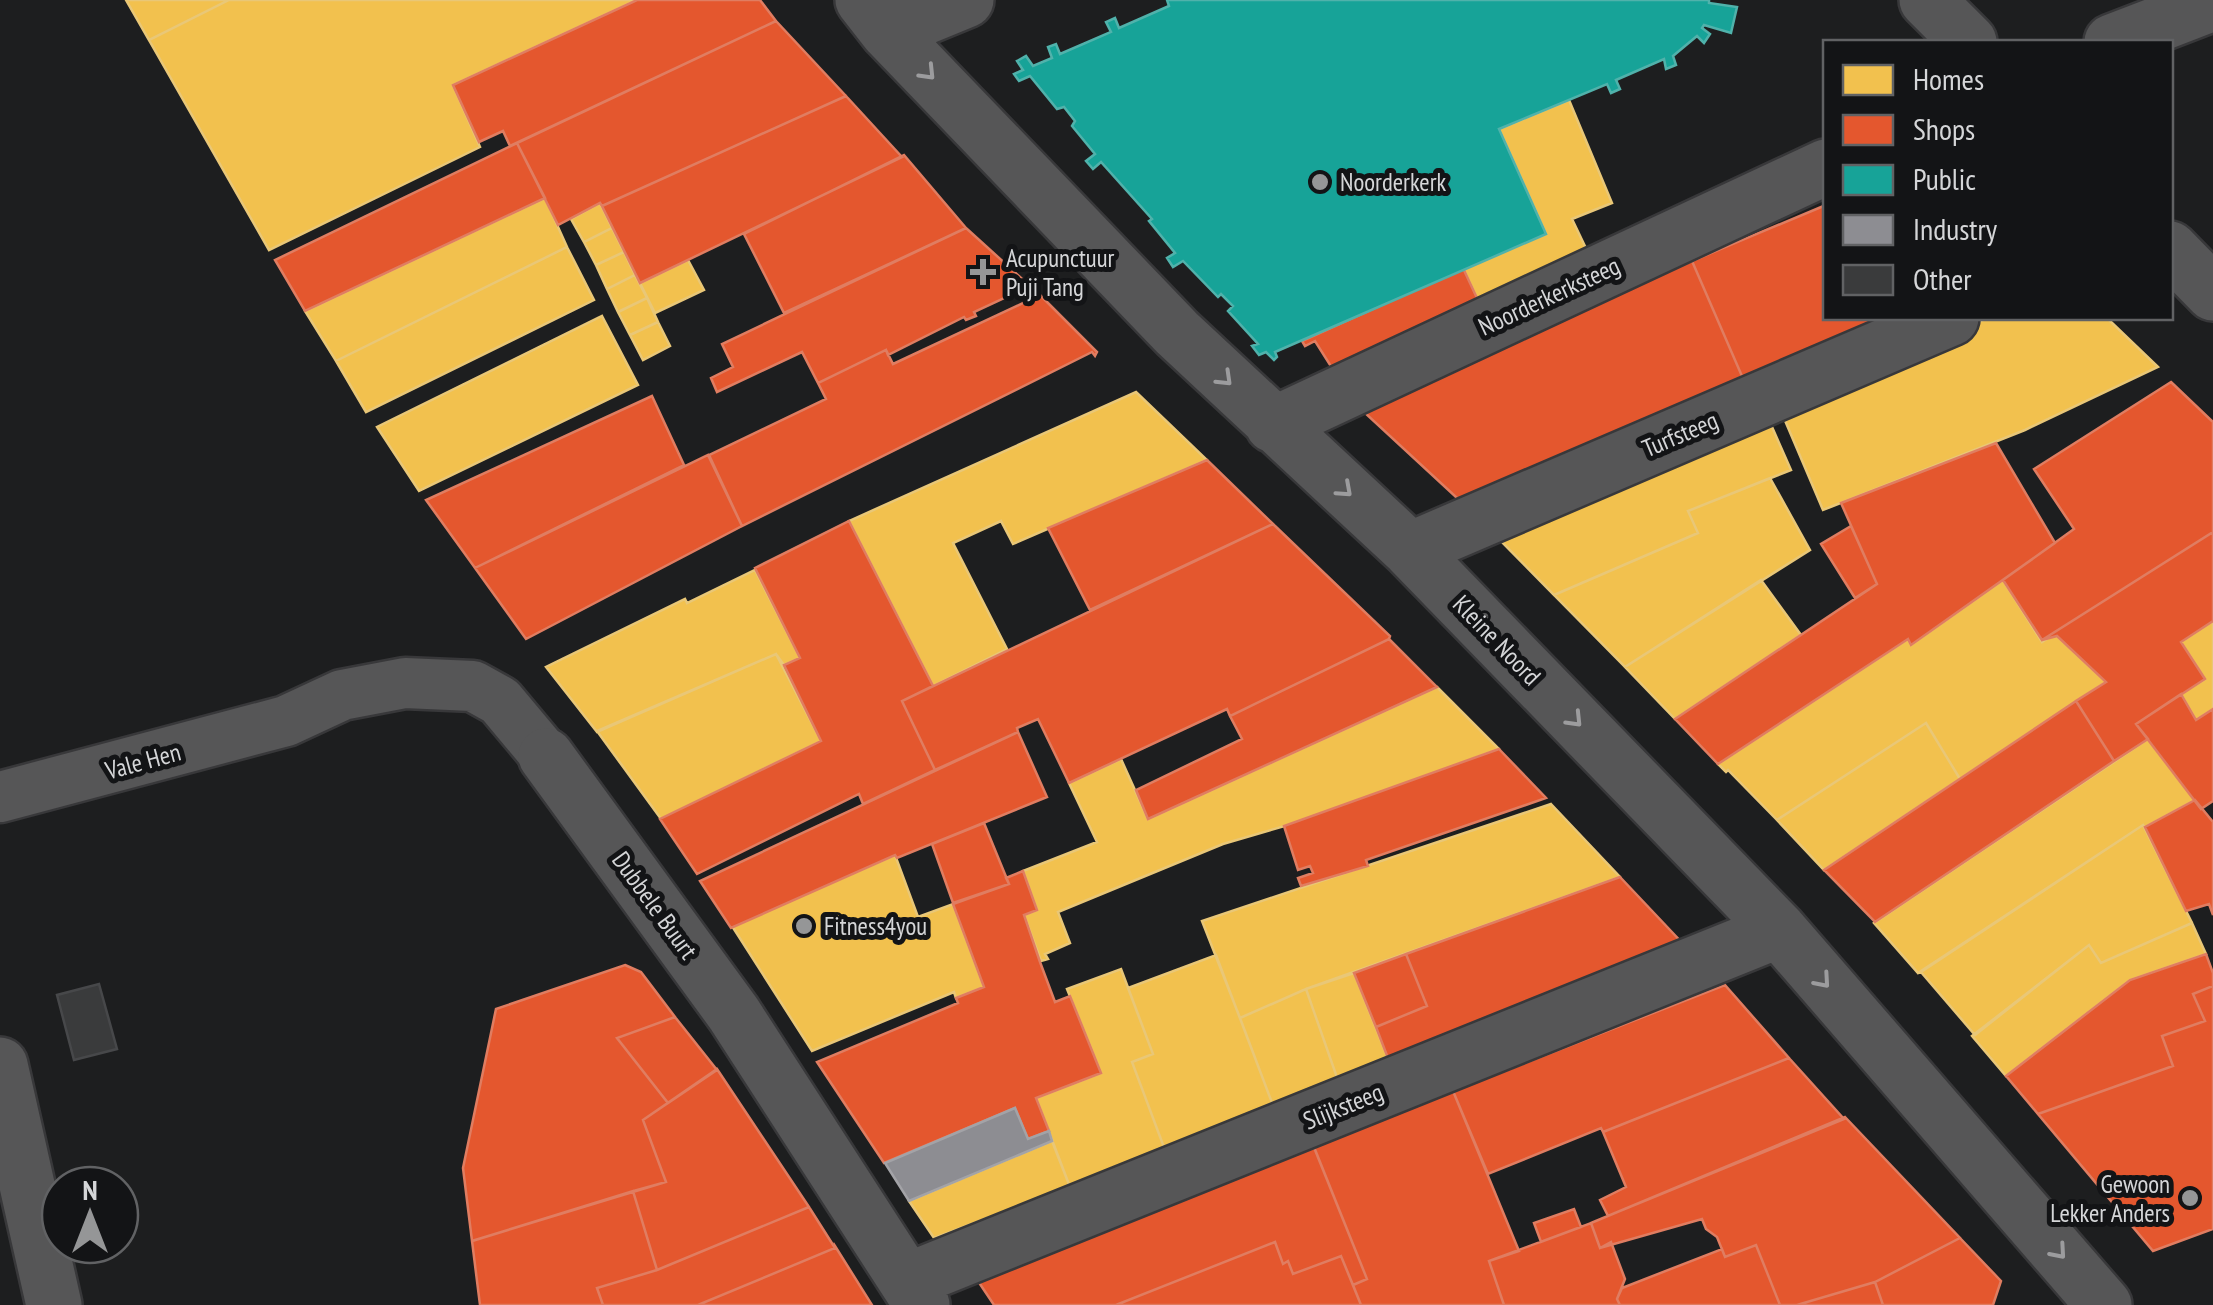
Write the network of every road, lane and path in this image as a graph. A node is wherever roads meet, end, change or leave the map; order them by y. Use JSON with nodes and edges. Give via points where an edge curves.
{"nodes":[{"id":1,"x":966,"y":0,"type":"edge"},
{"id":2,"x":1927,"y":0,"type":"edge"},
{"id":3,"x":2213,"y":2,"type":"edge"},
{"id":4,"x":876,"y":16,"type":"edge"},
{"id":5,"x":1966,"y":40,"type":"edge"},
{"id":6,"x":2117,"y":40,"type":"edge"},
{"id":7,"x":1823,"y":168,"type":"edge"},
{"id":8,"x":2173,"y":252,"type":"edge"},
{"id":9,"x":2213,"y":293,"type":"edge"},
{"id":10,"x":1946,"y":320,"type":"edge"},
{"id":11,"x":1273,"y":425,"type":"junction"},
{"id":12,"x":1410,"y":550,"type":"junction"},
{"id":13,"x":286,"y":722,"type":"joint"},
{"id":14,"x":546,"y":756,"type":"joint"},
{"id":15,"x":0,"y":797,"type":"edge"},
{"id":16,"x":1779,"y":930,"type":"junction"},
{"id":17,"x":0,"y":1065,"type":"edge"},
{"id":18,"x":914,"y":1293,"type":"edge"},
{"id":19,"x":54,"y":1305,"type":"edge"},
{"id":20,"x":2104,"y":1305,"type":"edge"}],
"edges":[{"from":1,"to":4,"type":"street"},
{"from":2,"to":5,"type":"street"},
{"from":3,"to":6,"type":"street"},
{"from":4,"to":11,"type":"street","name":"Kleine Noord","one_way":true},
{"from":7,"to":11,"type":"street","name":"Noorderkerksteeg"},
{"from":8,"to":9,"type":"street"},
{"from":10,"to":12,"type":"street","name":"Turfsteeg"},
{"from":11,"to":12,"type":"street","name":"Kleine Noord","one_way":true},
{"from":12,"to":16,"type":"street","name":"Kleine Noord","one_way":true},
{"from":13,"to":14,"type":"lane","name":"Dubbele Buurt","via":[[342,695],[405,683],[473,686],[500,701]]},
{"from":13,"to":15,"type":"lane","name":"Vale Hen"},
{"from":14,"to":18,"type":"street","name":"Dubbele Buurt","via":[[734,1014]]},
{"from":16,"to":18,"type":"street","name":"Slijksteeg"},
{"from":16,"to":20,"type":"street","name":"Kleine Noord","one_way":true},
{"from":17,"to":19,"type":"street"}]}
